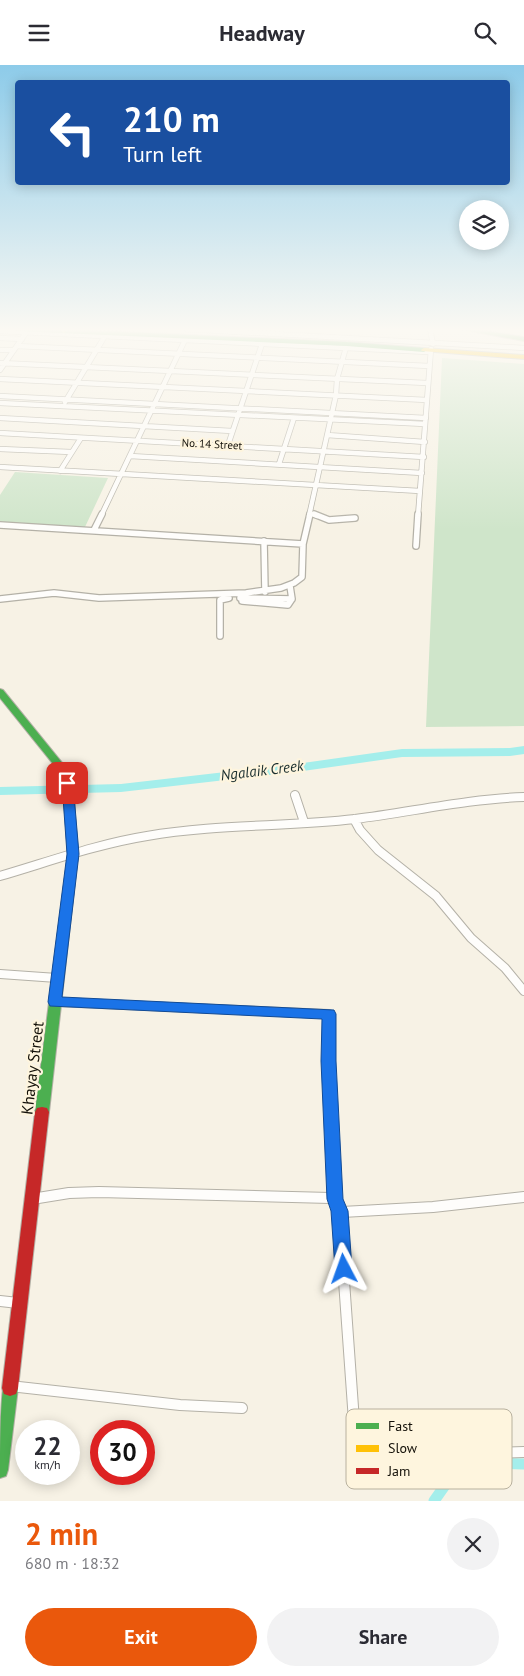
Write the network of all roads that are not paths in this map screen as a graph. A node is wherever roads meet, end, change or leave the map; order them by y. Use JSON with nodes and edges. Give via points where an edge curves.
{"nodes":[{"id":1,"x":0,"y":396,"type":"edge"},
{"id":2,"x":69,"y":396,"type":"edge"},
{"id":3,"x":159,"y":396,"type":"edge"},
{"id":4,"x":246,"y":396,"type":"edge"},
{"id":5,"x":336,"y":396,"type":"edge"},
{"id":6,"x":354,"y":396,"type":"edge"},
{"id":7,"x":427,"y":396,"type":"edge"},
{"id":8,"x":66,"y":400,"type":"junction"},
{"id":9,"x":427,"y":400,"type":"junction"},
{"id":10,"x":0,"y":403,"type":"edge"},
{"id":11,"x":10,"y":403,"type":"junction"},
{"id":12,"x":155,"y":404,"type":"junction"},
{"id":13,"x":62,"y":406,"type":"junction"},
{"id":14,"x":242,"y":408,"type":"junction"},
{"id":15,"x":151,"y":411,"type":"junction"},
{"id":16,"x":332,"y":412,"type":"junction"},
{"id":17,"x":239,"y":414,"type":"junction"},
{"id":18,"x":0,"y":418,"type":"edge"},
{"id":19,"x":294,"y":418,"type":"junction"},
{"id":20,"x":426,"y":418,"type":"junction"},
{"id":21,"x":330,"y":419,"type":"junction"},
{"id":22,"x":425,"y":425,"type":"junction"},
{"id":23,"x":144,"y":426,"type":"junction"},
{"id":24,"x":232,"y":431,"type":"junction"},
{"id":25,"x":0,"y":433,"type":"edge"},
{"id":26,"x":327,"y":435,"type":"junction"},
{"id":27,"x":81,"y":437,"type":"junction"},
{"id":28,"x":138,"y":441,"type":"junction"},
{"id":29,"x":425,"y":441,"type":"junction"},
{"id":30,"x":228,"y":445,"type":"junction"},
{"id":31,"x":286,"y":448,"type":"junction"},
{"id":32,"x":0,"y":449,"type":"edge"},
{"id":33,"x":323,"y":451,"type":"junction"},
{"id":34,"x":71,"y":452,"type":"junction"},
{"id":35,"x":130,"y":456,"type":"junction"},
{"id":36,"x":424,"y":457,"type":"junction"},
{"id":37,"x":279,"y":464,"type":"junction"},
{"id":38,"x":0,"y":467,"type":"edge"},
{"id":39,"x":320,"y":467,"type":"junction"},
{"id":40,"x":60,"y":471,"type":"junction"},
{"id":41,"x":422,"y":473,"type":"junction"},
{"id":42,"x":121,"y":474,"type":"junction"},
{"id":43,"x":316,"y":484,"type":"junction"},
{"id":44,"x":420,"y":491,"type":"junction"},
{"id":45,"x":310,"y":513,"type":"junction"},
{"id":46,"x":355,"y":518,"type":"dead end"},
{"id":47,"x":0,"y":525,"type":"edge"},
{"id":48,"x":94,"y":530,"type":"junction"},
{"id":49,"x":264,"y":541,"type":"junction"},
{"id":50,"x":303,"y":544,"type":"junction"},
{"id":51,"x":416,"y":545,"type":"dead end"},
{"id":52,"x":290,"y":585,"type":"junction"},
{"id":53,"x":266,"y":590,"type":"junction"},
{"id":54,"x":232,"y":596,"type":"junction"},
{"id":55,"x":264,"y":598,"type":"junction"},
{"id":56,"x":0,"y":599,"type":"edge"},
{"id":57,"x":292,"y":599,"type":"junction"},
{"id":58,"x":260,"y":603,"type":"junction"},
{"id":59,"x":220,"y":636,"type":"dead end"},
{"id":60,"x":0,"y":692,"type":"edge"},
{"id":61,"x":295,"y":795,"type":"dead end"},
{"id":62,"x":524,"y":797,"type":"edge"},
{"id":63,"x":354,"y":819,"type":"junction"},
{"id":64,"x":304,"y":821,"type":"junction"},
{"id":65,"x":73,"y":854,"type":"junction"},
{"id":66,"x":0,"y":876,"type":"edge"},
{"id":67,"x":0,"y":974,"type":"edge"},
{"id":68,"x":58,"y":978,"type":"junction"},
{"id":69,"x":524,"y":991,"type":"edge"},
{"id":70,"x":55,"y":1002,"type":"junction"},
{"id":71,"x":524,"y":1197,"type":"edge"},
{"id":72,"x":32,"y":1199,"type":"junction"},
{"id":73,"x":335,"y":1199,"type":"junction"},
{"id":74,"x":340,"y":1211,"type":"junction"},
{"id":75,"x":0,"y":1301,"type":"edge"},
{"id":76,"x":18,"y":1303,"type":"junction"},
{"id":77,"x":10,"y":1386,"type":"junction"},
{"id":78,"x":242,"y":1408,"type":"dead end"},
{"id":79,"x":353,"y":1409,"type":"edge"},
{"id":80,"x":0,"y":1470,"type":"edge"}],
"edges":[{"from":1,"to":8,"type":"street"},
{"from":2,"to":8,"type":"street"},
{"from":3,"to":12,"type":"street"},
{"from":4,"to":14,"type":"street"},
{"from":5,"to":16,"type":"street"},
{"from":6,"to":9,"type":"street"},
{"from":7,"to":9,"type":"street"},
{"from":8,"to":12,"type":"street"},
{"from":8,"to":13,"type":"street"},
{"from":9,"to":20,"type":"street"},
{"from":10,"to":11,"type":"street"},
{"from":11,"to":13,"type":"street"},
{"from":11,"to":18,"type":"street"},
{"from":12,"to":14,"type":"street"},
{"from":12,"to":15,"type":"street"},
{"from":13,"to":15,"type":"street"},
{"from":14,"to":16,"type":"street"},
{"from":14,"to":17,"type":"street"},
{"from":15,"to":17,"type":"street"},
{"from":15,"to":23,"type":"street"},
{"from":16,"to":20,"type":"street"},
{"from":16,"to":21,"type":"street"},
{"from":17,"to":19,"type":"street"},
{"from":17,"to":24,"type":"street"},
{"from":18,"to":23,"type":"street"},
{"from":19,"to":21,"type":"street"},
{"from":19,"to":31,"type":"street"},
{"from":20,"to":22,"type":"street"},
{"from":21,"to":22,"type":"street"},
{"from":21,"to":26,"type":"street"},
{"from":22,"to":29,"type":"street"},
{"from":23,"to":24,"type":"street"},
{"from":23,"to":28,"type":"street"},
{"from":24,"to":30,"type":"street"},
{"from":25,"to":27,"type":"street","name":"No. 14 Street"},
{"from":26,"to":29,"type":"street"},
{"from":26,"to":33,"type":"street"},
{"from":27,"to":28,"type":"street","name":"No. 14 Street"},
{"from":27,"to":34,"type":"street"},
{"from":28,"to":30,"type":"street","name":"No. 14 Street"},
{"from":28,"to":35,"type":"street"},
{"from":29,"to":36,"type":"street"},
{"from":30,"to":31,"type":"street","name":"No. 14 Street"},
{"from":31,"to":33,"type":"street","name":"No. 14 Street"},
{"from":31,"to":37,"type":"street"},
{"from":32,"to":34,"type":"street"},
{"from":33,"to":36,"type":"street","name":"No. 14 Street"},
{"from":33,"to":39,"type":"street"},
{"from":34,"to":40,"type":"street"},
{"from":35,"to":37,"type":"street"},
{"from":35,"to":42,"type":"street"},
{"from":36,"to":41,"type":"street"},
{"from":37,"to":39,"type":"street"},
{"from":38,"to":40,"type":"street"},
{"from":39,"to":41,"type":"street"},
{"from":39,"to":43,"type":"street"},
{"from":40,"to":42,"type":"street"},
{"from":41,"to":44,"type":"street"},
{"from":42,"to":43,"type":"street"},
{"from":42,"to":48,"type":"street"},
{"from":43,"to":44,"type":"street"},
{"from":43,"to":45,"type":"street"},
{"from":44,"to":51,"type":"street"},
{"from":45,"to":46,"type":"street","via":[[329,520]]},
{"from":45,"to":50,"type":"street"},
{"from":47,"to":48,"type":"street"},
{"from":48,"to":49,"type":"street"},
{"from":49,"to":50,"type":"street"},
{"from":49,"to":53,"type":"street"},
{"from":50,"to":52,"type":"street","via":[[302,577]]},
{"from":52,"to":53,"type":"street"},
{"from":52,"to":57,"type":"street"},
{"from":53,"to":54,"type":"street"},
{"from":53,"to":55,"type":"street"},
{"from":54,"to":55,"type":"street"},
{"from":54,"to":56,"type":"street","via":[[184,594],[99,598],[61,593]]},
{"from":54,"to":58,"type":"street"},
{"from":54,"to":59,"type":"street","via":[[220,600]]},
{"from":55,"to":57,"type":"street"},
{"from":55,"to":58,"type":"street"},
{"from":57,"to":58,"type":"street","via":[[285,605]]},
{"from":60,"to":65,"type":"main road","name":"Khayay Street","via":[[67,775]]},
{"from":61,"to":64,"type":"street"},
{"from":62,"to":63,"type":"street","via":[[489,798]]},
{"from":63,"to":64,"type":"street"},
{"from":63,"to":69,"type":"street","via":[[378,850],[436,896],[471,938],[505,968]]},
{"from":64,"to":65,"type":"street","via":[[146,836]]},
{"from":65,"to":66,"type":"street"},
{"from":65,"to":68,"type":"main road","name":"Khayay Street"},
{"from":67,"to":68,"type":"street"},
{"from":68,"to":70,"type":"main road","name":"Khayay Street"},
{"from":70,"to":72,"type":"main road","name":"Khayay Street"},
{"from":70,"to":73,"type":"street","via":[[329,1014],[328,1061]]},
{"from":71,"to":74,"type":"street"},
{"from":72,"to":73,"type":"street","via":[[99,1192]]},
{"from":72,"to":76,"type":"main road","name":"Khayay Street"},
{"from":73,"to":74,"type":"street"},
{"from":74,"to":79,"type":"street"},
{"from":75,"to":76,"type":"street"},
{"from":76,"to":77,"type":"main road","name":"Khayay Street"},
{"from":77,"to":78,"type":"street","via":[[180,1405]]},
{"from":77,"to":80,"type":"main road","name":"Khayay Street"}]}
